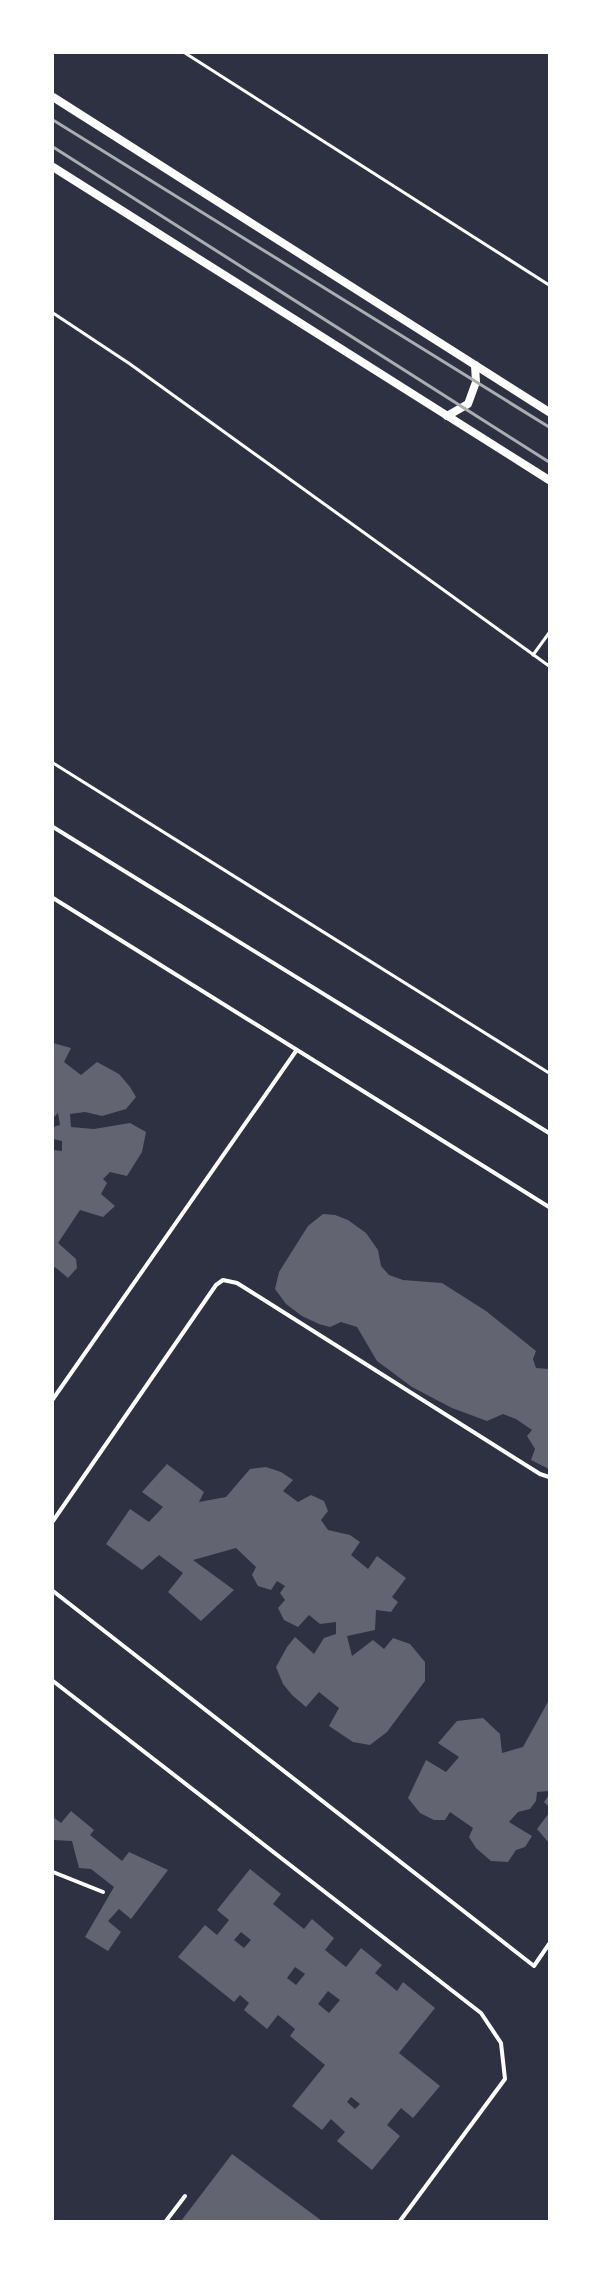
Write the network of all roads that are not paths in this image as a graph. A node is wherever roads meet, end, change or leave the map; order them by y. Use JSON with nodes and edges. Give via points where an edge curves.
{"nodes":[{"id":1,"x":185,"y":53,"type":"edge"},
{"id":2,"x":53,"y":96,"type":"edge"},
{"id":3,"x":53,"y":167,"type":"edge"},
{"id":4,"x":549,"y":285,"type":"edge"},
{"id":5,"x":53,"y":312,"type":"edge"},
{"id":6,"x":475,"y":365,"type":"junction"},
{"id":7,"x":549,"y":412,"type":"edge"},
{"id":8,"x":447,"y":416,"type":"junction"},
{"id":9,"x":549,"y":480,"type":"edge"},
{"id":10,"x":549,"y":633,"type":"edge"},
{"id":11,"x":533,"y":655,"type":"junction"},
{"id":12,"x":549,"y":666,"type":"edge"},
{"id":13,"x":53,"y":763,"type":"edge"},
{"id":14,"x":53,"y":827,"type":"edge"},
{"id":15,"x":53,"y":898,"type":"edge"},
{"id":16,"x":296,"y":1051,"type":"junction"},
{"id":17,"x":549,"y":1073,"type":"edge"},
{"id":18,"x":549,"y":1133,"type":"edge"},
{"id":19,"x":549,"y":1207,"type":"edge"},
{"id":20,"x":53,"y":1400,"type":"edge"},
{"id":21,"x":549,"y":1478,"type":"edge"},
{"id":22,"x":53,"y":1521,"type":"edge"},
{"id":23,"x":53,"y":1591,"type":"edge"},
{"id":24,"x":53,"y":1681,"type":"edge"},
{"id":25,"x":53,"y":1872,"type":"edge"},
{"id":26,"x":103,"y":1892,"type":"dead end"},
{"id":27,"x":549,"y":1944,"type":"edge"},
{"id":28,"x":185,"y":2196,"type":"dead end"},
{"id":29,"x":166,"y":2221,"type":"edge"},
{"id":30,"x":400,"y":2221,"type":"edge"}],
"edges":[{"from":1,"to":4,"type":"lane"},
{"from":2,"to":6,"type":"main road"},
{"from":3,"to":8,"type":"main road"},
{"from":5,"to":11,"type":"lane","via":[[130,364]]},
{"from":6,"to":7,"type":"main road"},
{"from":6,"to":8,"type":"main road","via":[[476,382],[468,404]]},
{"from":8,"to":9,"type":"main road"},
{"from":10,"to":11,"type":"lane"},
{"from":11,"to":12,"type":"lane"},
{"from":13,"to":17,"type":"lane"},
{"from":14,"to":18,"type":"street"},
{"from":15,"to":16,"type":"street"},
{"from":16,"to":19,"type":"street"},
{"from":16,"to":20,"type":"street"},
{"from":21,"to":22,"type":"street","via":[[237,1283],[223,1280],[216,1285]]},
{"from":23,"to":27,"type":"street","via":[[534,1966]]},
{"from":24,"to":30,"type":"street","via":[[481,2013],[501,2043],[505,2079]]},
{"from":25,"to":26,"type":"street"},
{"from":28,"to":29,"type":"street"}]}
